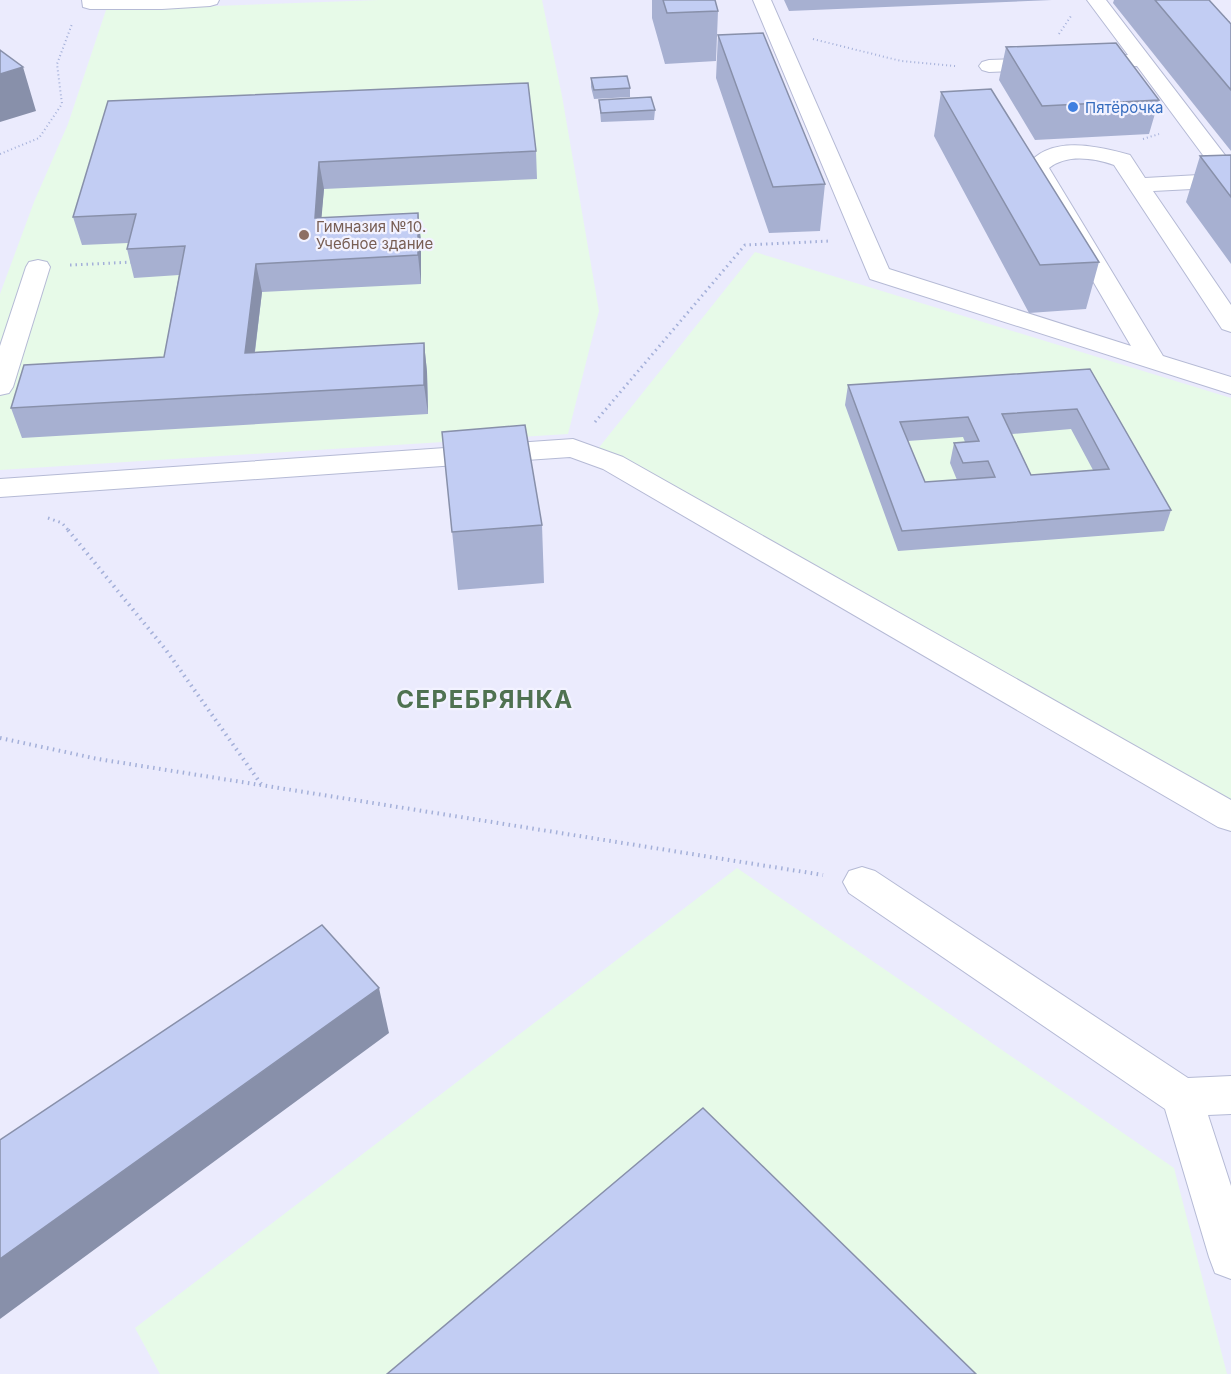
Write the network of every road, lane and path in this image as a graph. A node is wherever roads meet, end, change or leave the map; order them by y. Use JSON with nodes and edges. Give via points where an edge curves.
{"nodes":[{"id":1,"x":210,"y":0,"type":"edge"},
{"id":2,"x":762,"y":0,"type":"edge"},
{"id":3,"x":1096,"y":0,"type":"edge"},
{"id":4,"x":91,"y":2,"type":"edge"},
{"id":5,"x":1223,"y":16,"type":"edge"},
{"id":6,"x":1231,"y":24,"type":"edge"},
{"id":7,"x":774,"y":27,"type":"junction"},
{"id":8,"x":1143,"y":60,"type":"junction"},
{"id":9,"x":989,"y":66,"type":"joint"},
{"id":10,"x":1153,"y":125,"type":"edge"},
{"id":11,"x":1095,"y":152,"type":"junction"},
{"id":12,"x":0,"y":154,"type":"edge"},
{"id":13,"x":1231,"y":179,"type":"edge"},
{"id":14,"x":1138,"y":185,"type":"junction"},
{"id":15,"x":864,"y":240,"type":"junction"},
{"id":16,"x":138,"y":262,"type":"edge"},
{"id":17,"x":38,"y":267,"type":"joint"},
{"id":18,"x":1231,"y":324,"type":"edge"},
{"id":19,"x":1153,"y":361,"type":"junction"},
{"id":20,"x":1231,"y":386,"type":"edge"},
{"id":21,"x":0,"y":387,"type":"edge"},
{"id":22,"x":573,"y":448,"type":"junction"},
{"id":23,"x":0,"y":488,"type":"edge"},
{"id":24,"x":41,"y":516,"type":"dead end"},
{"id":25,"x":0,"y":738,"type":"edge"},
{"id":26,"x":261,"y":785,"type":"junction"},
{"id":27,"x":1231,"y":817,"type":"edge"},
{"id":28,"x":862,"y":882,"type":"joint"},
{"id":29,"x":1231,"y":1095,"type":"edge"},
{"id":30,"x":1182,"y":1097,"type":"junction"},
{"id":31,"x":1231,"y":1257,"type":"edge"}],
"edges":[{"from":1,"to":4,"type":"lane"},
{"from":2,"to":7,"type":"lane"},
{"from":3,"to":8,"type":"lane"},
{"from":4,"to":12,"type":"path","via":[[72,24],[57,64],[62,104],[39,138]]},
{"from":5,"to":6,"type":"path"},
{"from":7,"to":9,"type":"path","via":[[892,61],[925,66]]},
{"from":7,"to":15,"type":"lane"},
{"from":8,"to":9,"type":"lane"},
{"from":8,"to":13,"type":"lane"},
{"from":10,"to":11,"type":"path","via":[[1160,134]]},
{"from":11,"to":14,"type":"lane","via":[[1122,160]]},
{"from":11,"to":19,"type":"lane","via":[[1053,154],[1037,167]]},
{"from":13,"to":14,"type":"lane"},
{"from":14,"to":18,"type":"lane"},
{"from":15,"to":19,"type":"lane","via":[[879,274]]},
{"from":15,"to":22,"type":"path","via":[[745,245]]},
{"from":16,"to":17,"type":"path"},
{"from":17,"to":21,"type":"lane"},
{"from":19,"to":20,"type":"lane"},
{"from":22,"to":23,"type":"lane"},
{"from":22,"to":27,"type":"lane","via":[[613,463]]},
{"from":24,"to":26,"type":"path","via":[[62,524],[138,612],[230,736]]},
{"from":25,"to":26,"type":"path","via":[[98,759]]},
{"from":26,"to":28,"type":"path"},
{"from":28,"to":30,"type":"lane"},
{"from":29,"to":30,"type":"lane"},
{"from":30,"to":31,"type":"lane"}]}
